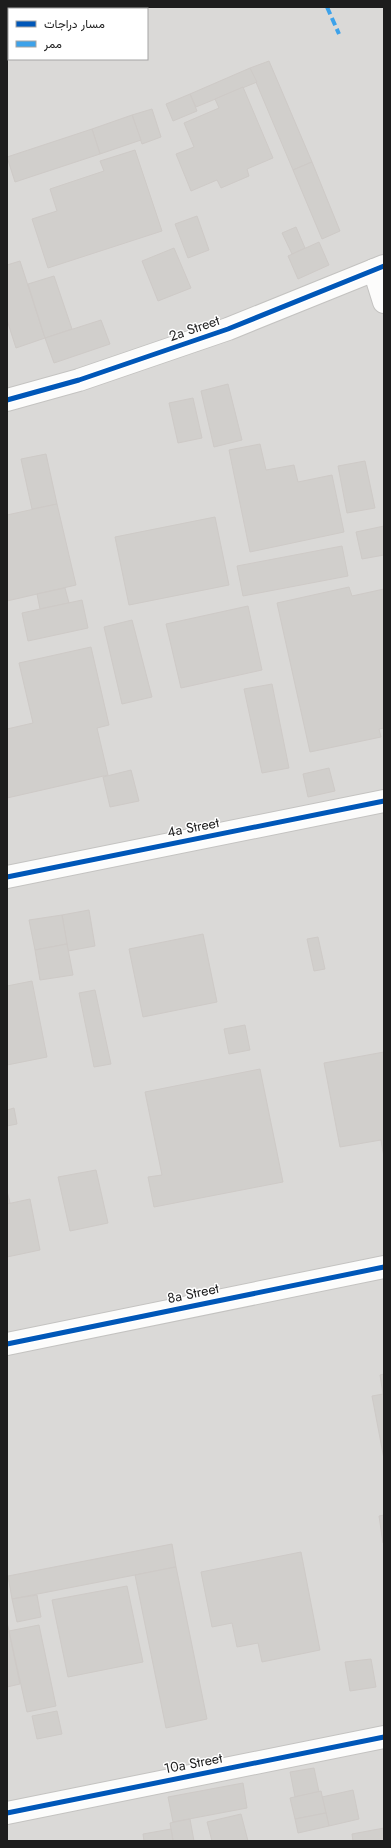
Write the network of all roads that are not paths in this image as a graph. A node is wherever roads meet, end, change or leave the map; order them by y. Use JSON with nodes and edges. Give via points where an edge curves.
{"nodes":[{"id":1,"x":379,"y":268,"type":"edge"},
{"id":2,"x":384,"y":302,"type":"edge"},
{"id":3,"x":7,"y":400,"type":"edge"},
{"id":4,"x":384,"y":801,"type":"edge"},
{"id":5,"x":7,"y":877,"type":"edge"},
{"id":6,"x":384,"y":1267,"type":"edge"},
{"id":7,"x":7,"y":1344,"type":"edge"},
{"id":8,"x":384,"y":1737,"type":"edge"},
{"id":9,"x":7,"y":1813,"type":"edge"}],
"edges":[{"from":1,"to":2,"type":"street"},
{"from":1,"to":3,"type":"street","name":"2a Street","via":[[228,329],[79,380]]},
{"from":4,"to":5,"type":"street","name":"4a Street"},
{"from":6,"to":7,"type":"street","name":"8a Street"},
{"from":8,"to":9,"type":"street","name":"10a Street"}]}
